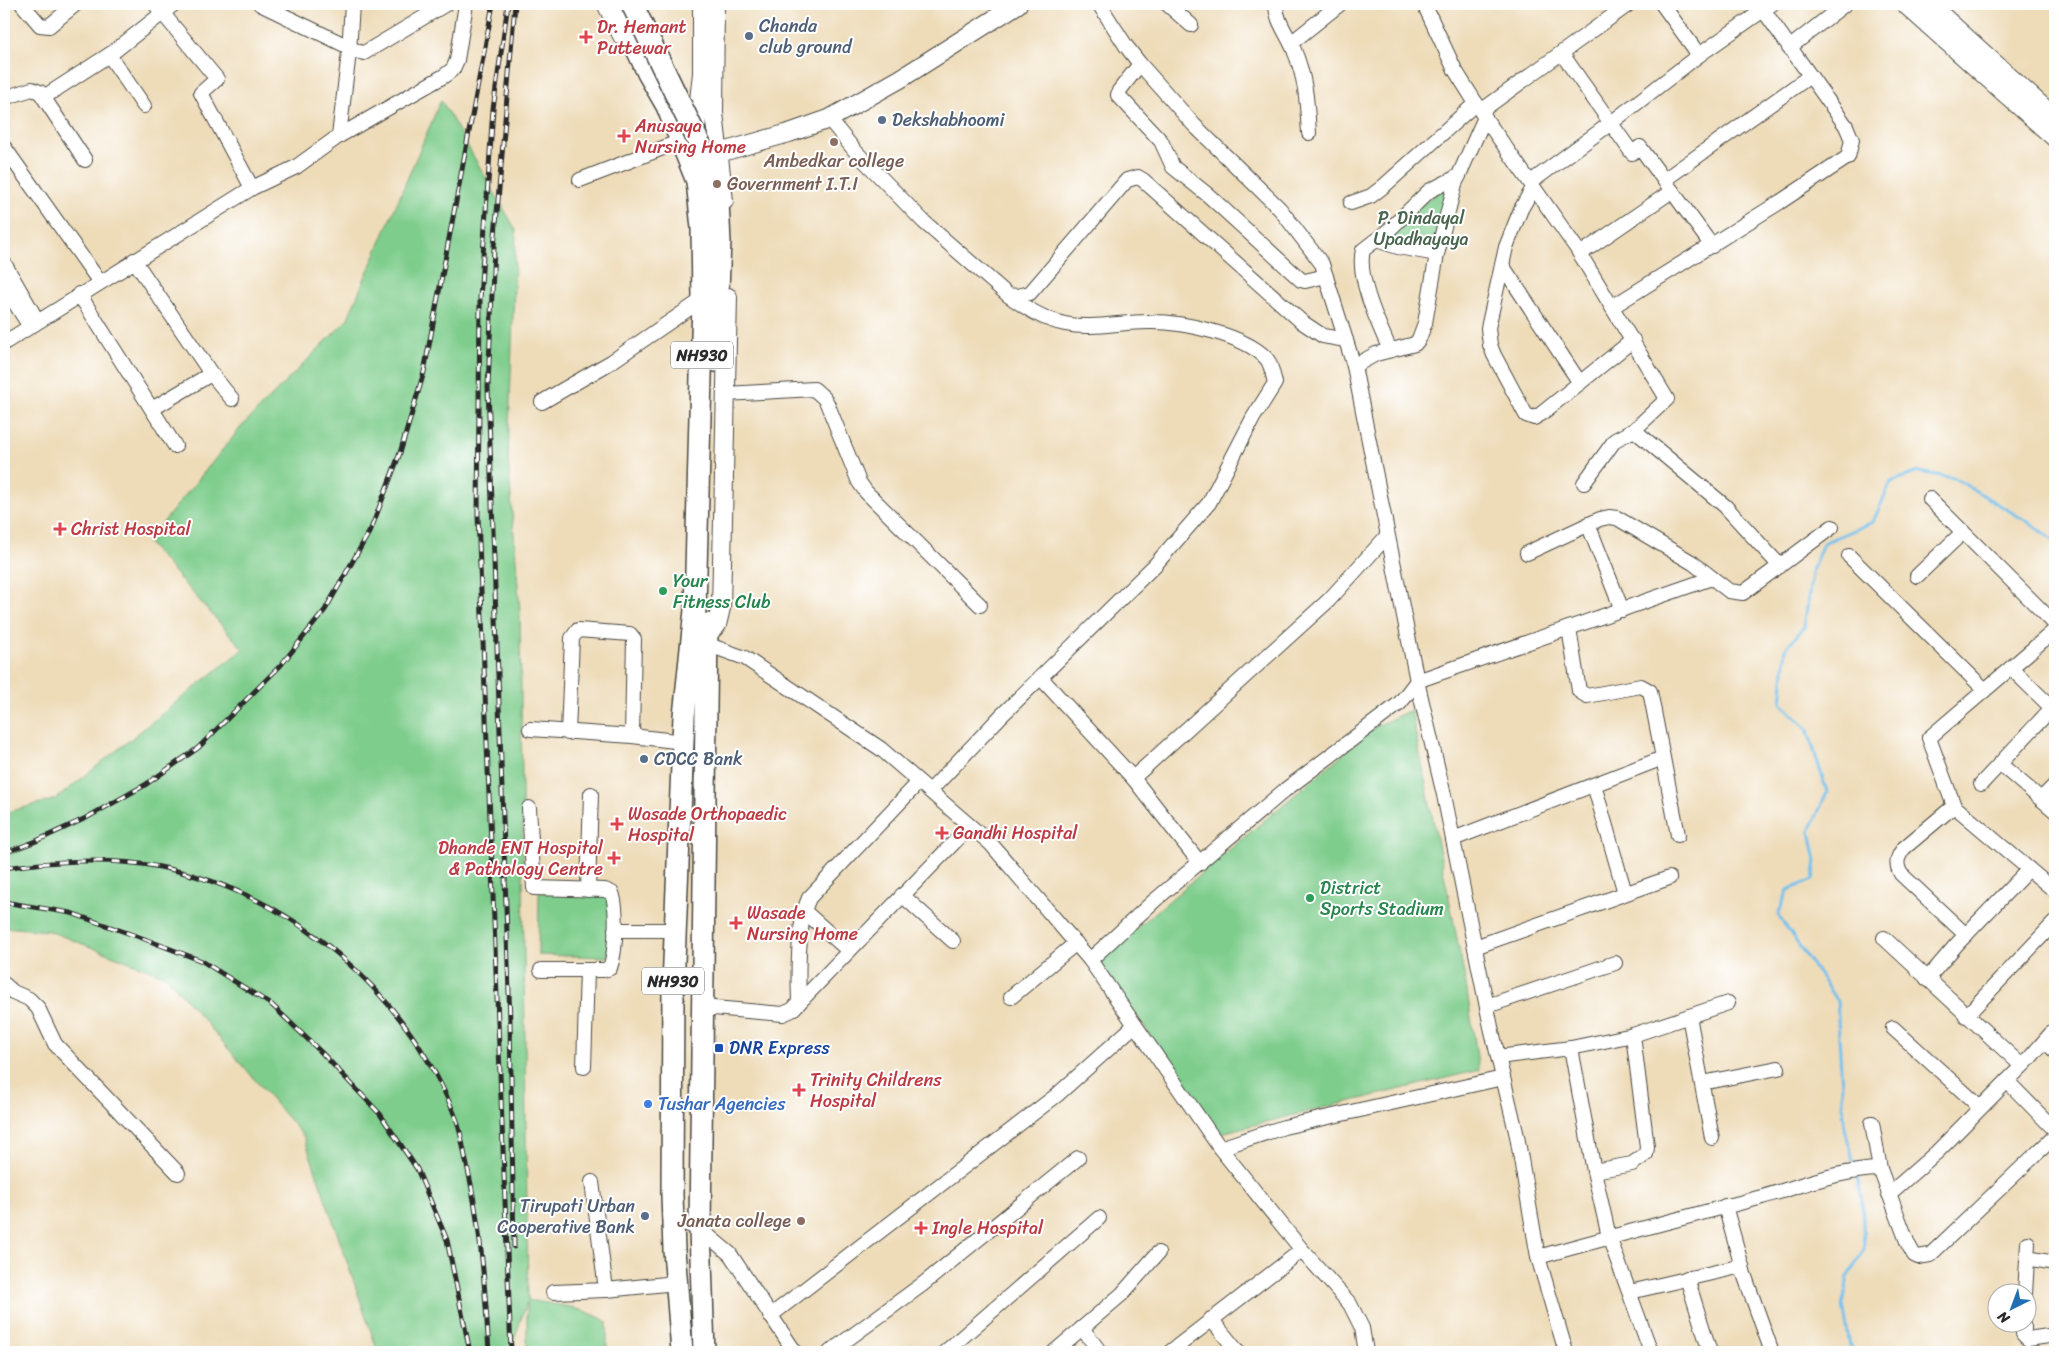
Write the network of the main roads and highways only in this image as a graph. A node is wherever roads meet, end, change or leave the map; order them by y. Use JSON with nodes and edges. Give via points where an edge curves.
{"nodes":[{"id":1,"x":616,"y":4,"type":"edge"},
{"id":2,"x":632,"y":4,"type":"edge"},
{"id":3,"x":702,"y":4,"type":"edge"},
{"id":4,"x":715,"y":4,"type":"edge"},
{"id":5,"x":1018,"y":4,"type":"edge"},
{"id":6,"x":1905,"y":4,"type":"edge"},
{"id":7,"x":1929,"y":4,"type":"edge"},
{"id":8,"x":2055,"y":118,"type":"edge"},
{"id":9,"x":2055,"y":138,"type":"edge"},
{"id":10,"x":719,"y":153,"type":"junction"},
{"id":11,"x":691,"y":164,"type":"junction"},
{"id":12,"x":706,"y":633,"type":"junction"},
{"id":13,"x":682,"y":1352,"type":"edge"},
{"id":14,"x":704,"y":1352,"type":"edge"}],
"edges":[{"from":1,"to":11,"type":"highway","number":"NH930"},
{"from":2,"to":12,"type":"highway","number":"NH930","bridge":true,"via":[[703,151],[718,202],[720,242]]},
{"from":3,"to":11,"type":"main road","via":[[702,73]]},
{"from":4,"to":10,"type":"main road","via":[[714,114]]},
{"from":5,"to":10,"type":"main road","via":[[900,79],[829,119]]},
{"from":6,"to":9,"type":"main road"},
{"from":7,"to":8,"type":"main road"},
{"from":10,"to":12,"type":"main road","via":[[726,218],[728,287],[721,608],[717,625]]},
{"from":11,"to":13,"type":"highway","number":"NH930","via":[[697,181],[702,228],[703,299],[695,610],[684,716],[673,996],[673,1219]]},
{"from":12,"to":14,"type":"highway","number":"NH930","via":[[700,1229]]}]}
